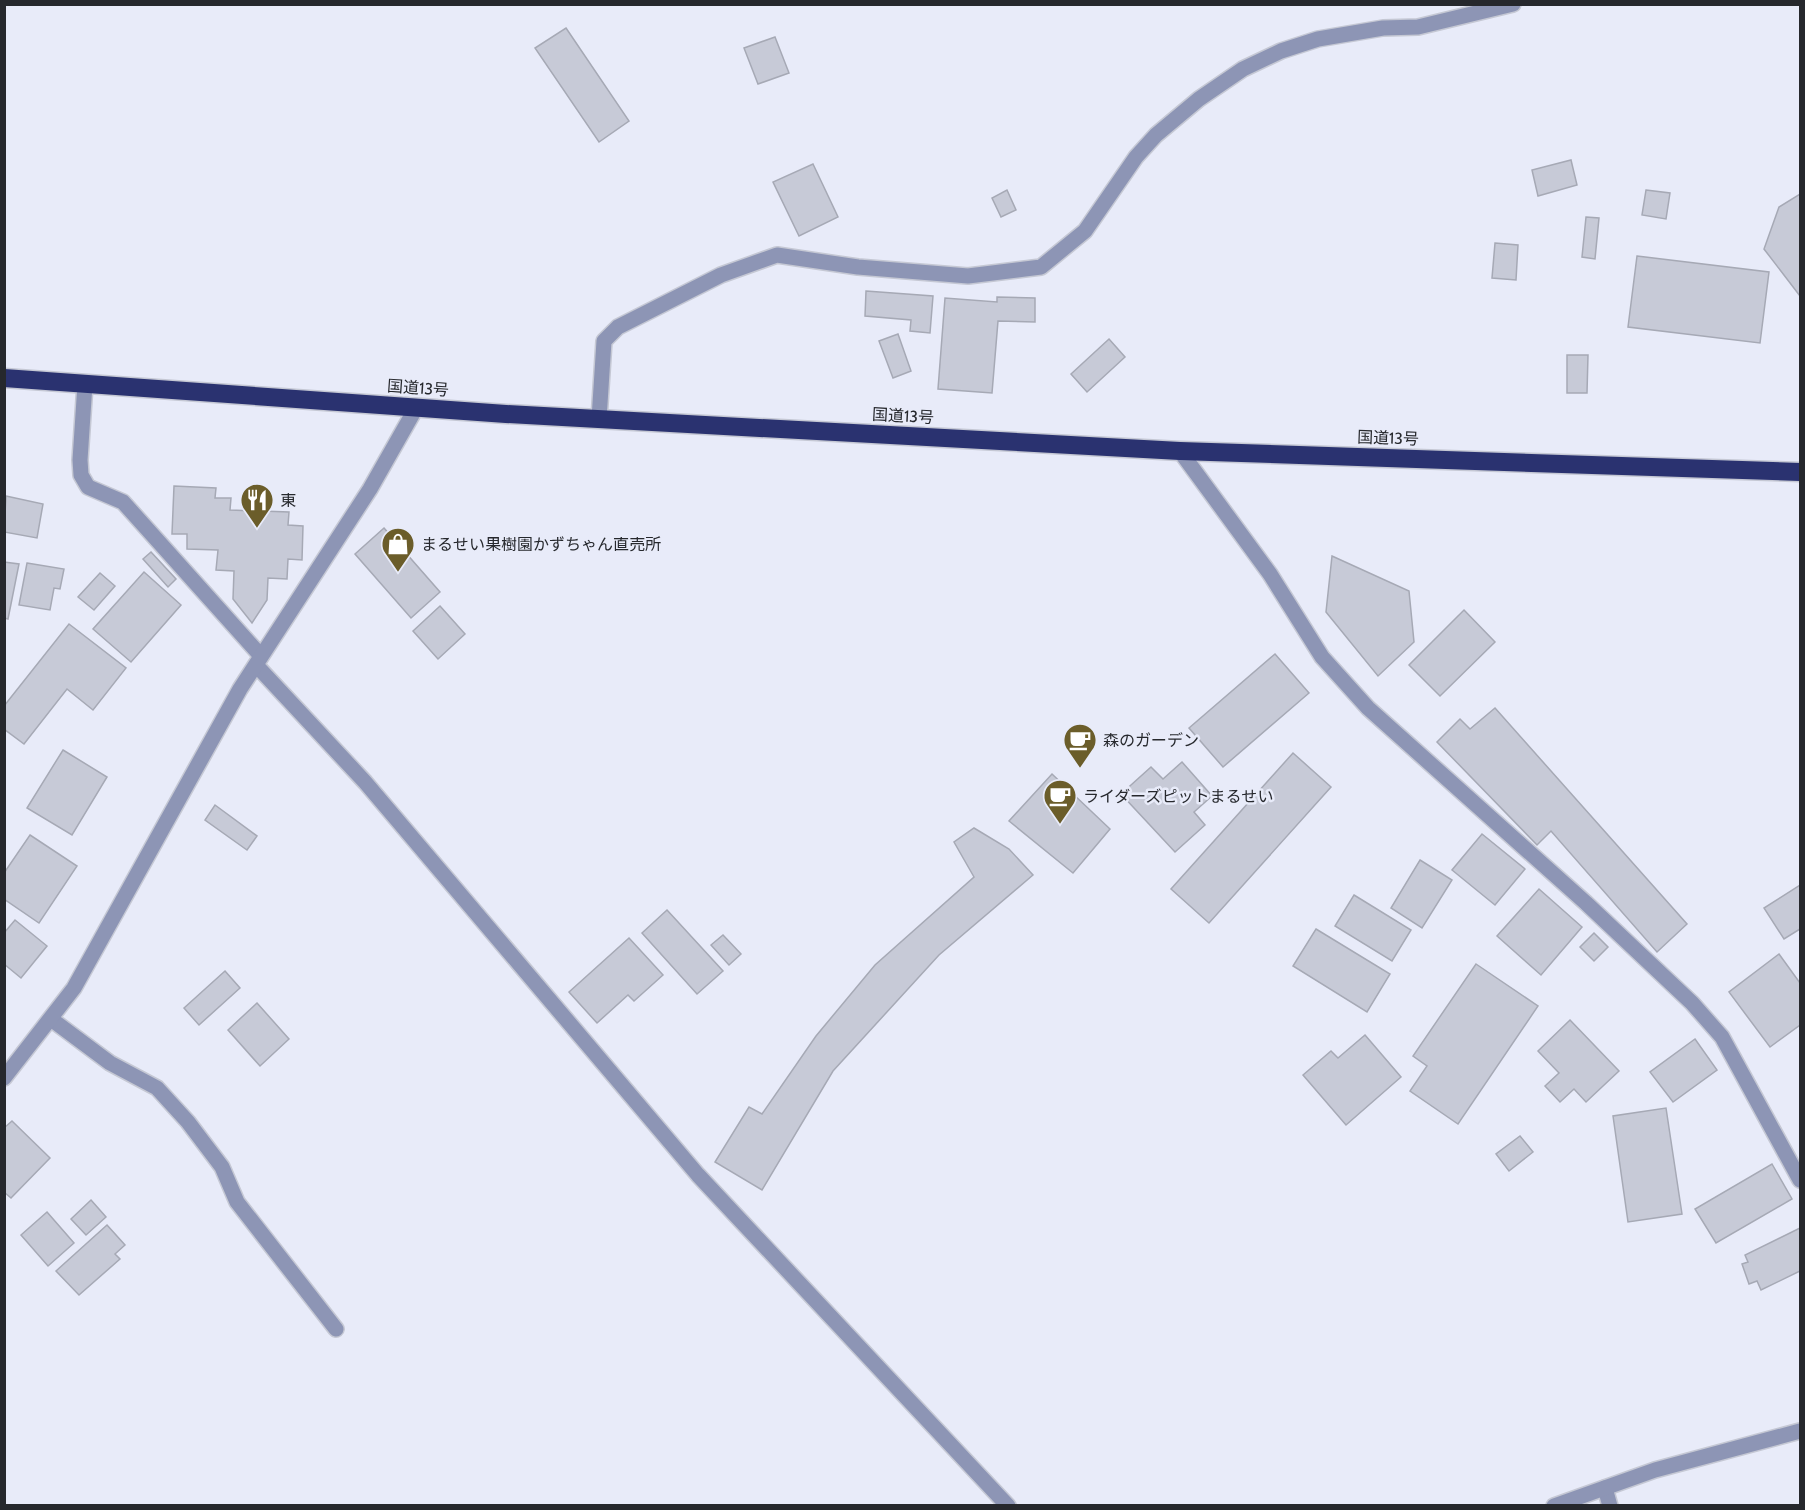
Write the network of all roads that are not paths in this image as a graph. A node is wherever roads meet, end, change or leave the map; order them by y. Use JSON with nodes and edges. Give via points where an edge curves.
{"nodes":[{"id":1,"x":1513,"y":4,"type":"edge"},
{"id":2,"x":4,"y":378,"type":"edge"},
{"id":3,"x":85,"y":384,"type":"junction"},
{"id":4,"x":416,"y":408,"type":"junction"},
{"id":5,"x":599,"y":419,"type":"junction"},
{"id":6,"x":1180,"y":451,"type":"junction"},
{"id":7,"x":1800,"y":472,"type":"edge"},
{"id":8,"x":259,"y":660,"type":"junction"},
{"id":9,"x":51,"y":1019,"type":"junction"},
{"id":10,"x":4,"y":1078,"type":"edge"},
{"id":11,"x":1800,"y":1180,"type":"edge"},
{"id":12,"x":336,"y":1329,"type":"dead end"},
{"id":13,"x":1800,"y":1431,"type":"edge"},
{"id":14,"x":1605,"y":1488,"type":"junction"},
{"id":15,"x":1008,"y":1506,"type":"edge"},
{"id":16,"x":1554,"y":1506,"type":"edge"},
{"id":17,"x":1610,"y":1506,"type":"edge"}],
"edges":[{"from":1,"to":5,"type":"street","via":[[1418,27],[1383,28],[1318,39],[1242,69],[1156,135],[1085,231],[1041,267],[968,276],[858,267],[777,255],[721,275],[618,327],[604,341]]},
{"from":2,"to":3,"type":"highway","name":"国道13号"},
{"from":3,"to":4,"type":"highway","name":"国道13号"},
{"from":3,"to":8,"type":"street","via":[[80,460],[81,475],[88,487],[123,502]]},
{"from":4,"to":5,"type":"highway","name":"国道13号"},
{"from":4,"to":8,"type":"street","via":[[370,489]]},
{"from":5,"to":6,"type":"highway","name":"国道13号"},
{"from":6,"to":7,"type":"highway","name":"国道13号"},
{"from":6,"to":11,"type":"street","via":[[1269,574],[1322,657],[1368,708],[1586,903],[1692,1003],[1722,1037]]},
{"from":8,"to":9,"type":"street","via":[[74,988]]},
{"from":8,"to":15,"type":"street","via":[[698,1175]]},
{"from":9,"to":10,"type":"street"},
{"from":9,"to":12,"type":"street","via":[[110,1063],[157,1088],[222,1167],[237,1202]]},
{"from":13,"to":14,"type":"street","via":[[1655,1470]]},
{"from":14,"to":16,"type":"street"},
{"from":14,"to":17,"type":"street"}]}
